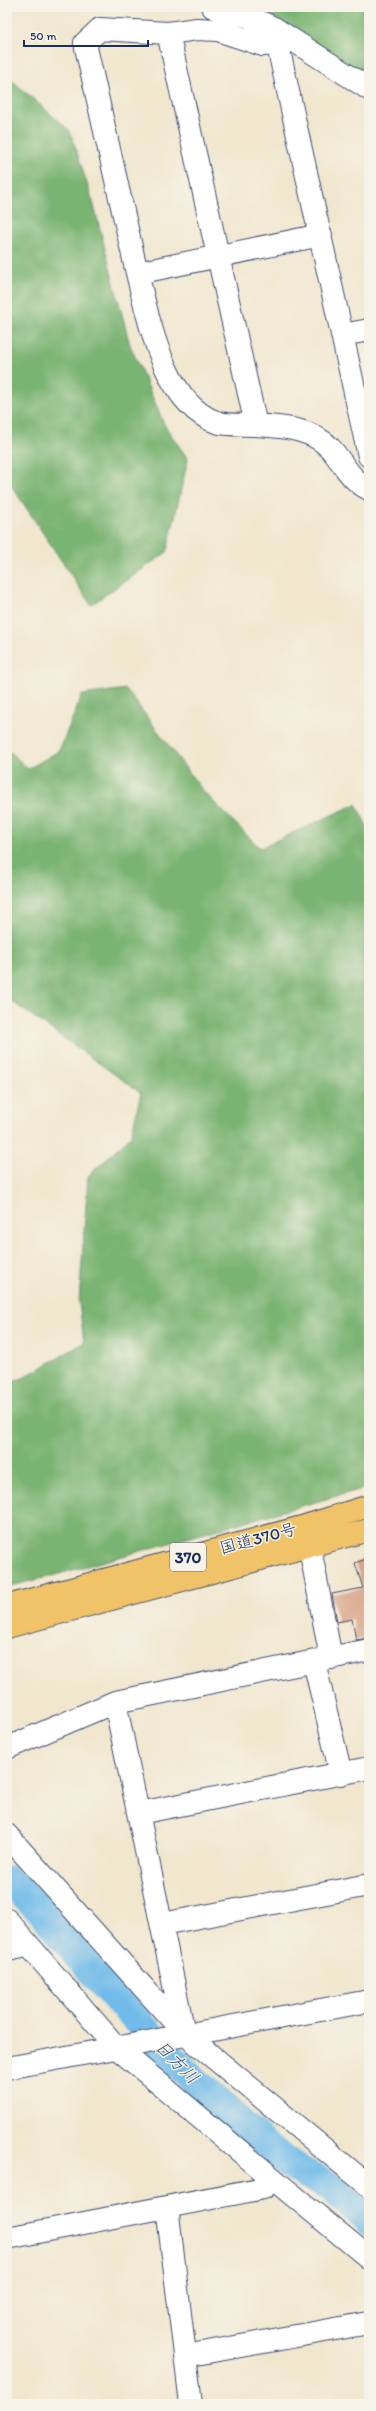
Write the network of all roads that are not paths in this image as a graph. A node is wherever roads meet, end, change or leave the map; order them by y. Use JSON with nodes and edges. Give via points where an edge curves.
{"nodes":[{"id":1,"x":213,"y":7,"type":"edge"},
{"id":2,"x":168,"y":33,"type":"junction"},
{"id":3,"x":276,"y":36,"type":"junction"},
{"id":4,"x":369,"y":89,"type":"edge"},
{"id":5,"x":320,"y":235,"type":"junction"},
{"id":6,"x":218,"y":258,"type":"junction"},
{"id":7,"x":138,"y":273,"type":"junction"},
{"id":8,"x":369,"y":330,"type":"edge"},
{"id":9,"x":343,"y":335,"type":"junction"},
{"id":10,"x":256,"y":425,"type":"junction"},
{"id":11,"x":369,"y":456,"type":"edge"},
{"id":12,"x":369,"y":489,"type":"edge"},
{"id":13,"x":369,"y":1506,"type":"edge"},
{"id":14,"x":369,"y":1530,"type":"edge"},
{"id":15,"x":310,"y":1548,"type":"junction"},
{"id":16,"x":7,"y":1606,"type":"edge"},
{"id":17,"x":7,"y":1627,"type":"edge"},
{"id":18,"x":369,"y":1650,"type":"edge"},
{"id":19,"x":323,"y":1660,"type":"junction"},
{"id":20,"x":115,"y":1702,"type":"junction"},
{"id":21,"x":7,"y":1748,"type":"edge"},
{"id":22,"x":369,"y":1768,"type":"edge"},
{"id":23,"x":341,"y":1774,"type":"junction"},
{"id":24,"x":139,"y":1813,"type":"junction"},
{"id":25,"x":7,"y":1835,"type":"edge"},
{"id":26,"x":369,"y":1885,"type":"edge"},
{"id":27,"x":7,"y":1920,"type":"edge"},
{"id":28,"x":162,"y":1924,"type":"junction"},
{"id":29,"x":17,"y":1948,"type":"edge"},
{"id":30,"x":369,"y":2001,"type":"edge"},
{"id":31,"x":177,"y":2036,"type":"junction"},
{"id":32,"x":122,"y":2047,"type":"junction"},
{"id":33,"x":7,"y":2068,"type":"edge"},
{"id":34,"x":359,"y":2169,"type":"edge"},
{"id":35,"x":272,"y":2178,"type":"junction"},
{"id":36,"x":369,"y":2186,"type":"edge"},
{"id":37,"x":167,"y":2208,"type":"junction"},
{"id":38,"x":7,"y":2238,"type":"edge"},
{"id":39,"x":369,"y":2258,"type":"edge"},
{"id":40,"x":369,"y":2323,"type":"edge"},
{"id":41,"x":185,"y":2356,"type":"junction"},
{"id":42,"x":191,"y":2404,"type":"edge"}],
"edges":[{"from":1,"to":3,"type":"street","via":[[247,16]]},
{"from":2,"to":3,"type":"street","via":[[197,29],[218,30],[263,45]]},
{"from":2,"to":6,"type":"street"},
{"from":2,"to":7,"type":"street","via":[[100,30],[85,43]]},
{"from":3,"to":4,"type":"street"},
{"from":3,"to":5,"type":"street"},
{"from":5,"to":6,"type":"street"},
{"from":5,"to":9,"type":"street"},
{"from":6,"to":7,"type":"street"},
{"from":6,"to":10,"type":"street"},
{"from":7,"to":10,"type":"street","via":[[156,347],[168,374],[196,412],[217,422]]},
{"from":8,"to":9,"type":"street"},
{"from":9,"to":11,"type":"street"},
{"from":10,"to":12,"type":"street","via":[[290,428],[309,434],[330,448],[358,484]]},
{"from":13,"to":16,"type":"highway","name":"国道370号","number":"370","via":[[305,1526]]},
{"from":14,"to":15,"type":"highway","name":"国道370号","number":"370"},
{"from":15,"to":17,"type":"highway","name":"国道370号","number":"370"},
{"from":15,"to":19,"type":"street"},
{"from":18,"to":19,"type":"street"},
{"from":19,"to":20,"type":"street"},
{"from":19,"to":23,"type":"street"},
{"from":20,"to":21,"type":"street"},
{"from":20,"to":24,"type":"street"},
{"from":22,"to":23,"type":"street"},
{"from":23,"to":24,"type":"street"},
{"from":24,"to":28,"type":"street"},
{"from":25,"to":31,"type":"street"},
{"from":26,"to":28,"type":"street"},
{"from":27,"to":29,"type":"street"},
{"from":28,"to":31,"type":"street"},
{"from":29,"to":32,"type":"street"},
{"from":30,"to":31,"type":"street"},
{"from":31,"to":32,"type":"street"},
{"from":31,"to":34,"type":"street"},
{"from":32,"to":33,"type":"street"},
{"from":32,"to":35,"type":"street"},
{"from":34,"to":36,"type":"street"},
{"from":35,"to":37,"type":"street","via":[[264,2188]]},
{"from":35,"to":39,"type":"street"},
{"from":37,"to":38,"type":"street"},
{"from":37,"to":41,"type":"street"},
{"from":40,"to":41,"type":"street"},
{"from":41,"to":42,"type":"street"}]}
